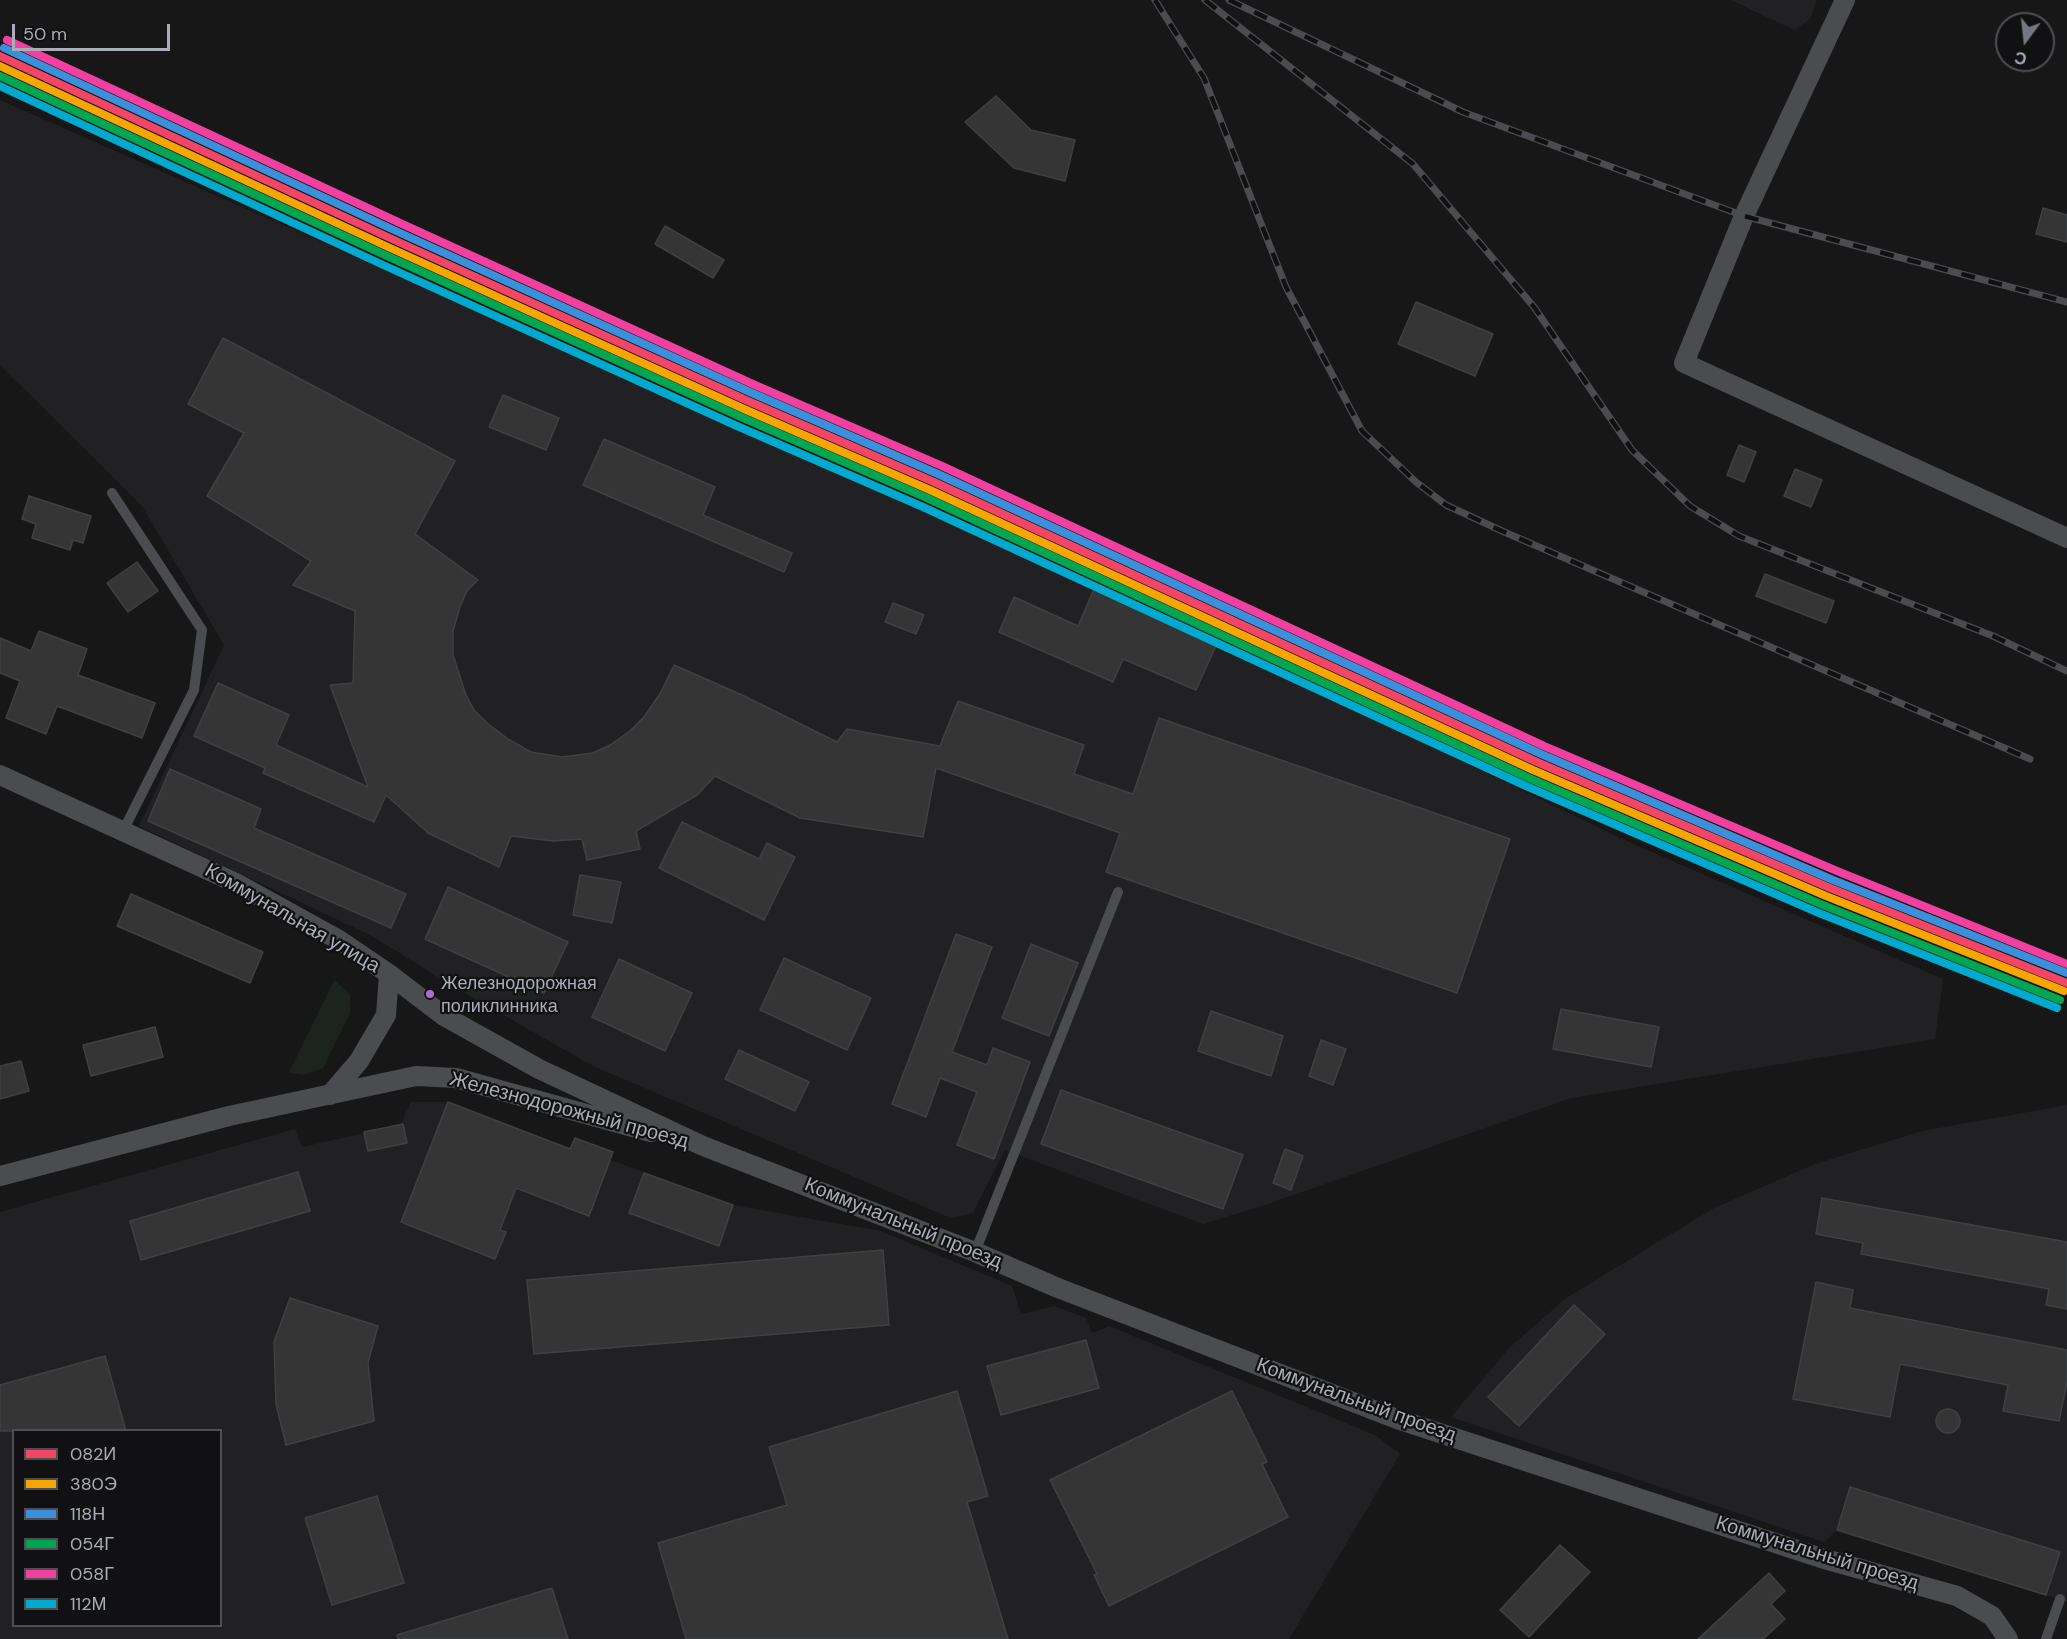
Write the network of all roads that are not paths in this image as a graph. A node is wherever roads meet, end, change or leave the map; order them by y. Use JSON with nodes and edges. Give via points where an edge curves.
{"nodes":[{"id":1,"x":1845,"y":0,"type":"edge"},
{"id":2,"x":112,"y":493,"type":"dead end"},
{"id":3,"x":2067,"y":538,"type":"edge"},
{"id":4,"x":0,"y":775,"type":"edge"},
{"id":5,"x":123,"y":831,"type":"junction"},
{"id":6,"x":1118,"y":891,"type":"dead end"},
{"id":7,"x":389,"y":974,"type":"junction"},
{"id":8,"x":330,"y":1095,"type":"junction"},
{"id":9,"x":703,"y":1146,"type":"junction"},
{"id":10,"x":0,"y":1176,"type":"edge"},
{"id":11,"x":975,"y":1252,"type":"junction"},
{"id":12,"x":2060,"y":1599,"type":"dead end"},
{"id":13,"x":2008,"y":1639,"type":"edge"},
{"id":14,"x":2046,"y":1639,"type":"edge"}],
"edges":[{"from":1,"to":3,"type":"street","via":[[1744,216],[1684,363]]},
{"from":2,"to":5,"type":"lane","via":[[202,630],[194,690]]},
{"from":4,"to":5,"type":"street","name":"Коммунальная улица"},
{"from":5,"to":7,"type":"street","name":"Коммунальная улица","via":[[236,882],[339,940]]},
{"from":6,"to":11,"type":"lane"},
{"from":7,"to":8,"type":"street","via":[[386,1015],[359,1060]]},
{"from":7,"to":9,"type":"street","name":"Коммунальная улица","via":[[444,1016],[539,1069]]},
{"from":8,"to":9,"type":"street","name":"Железнодорожный проезд","via":[[416,1076],[456,1078]]},
{"from":8,"to":10,"type":"street","name":"Железнодорожный проезд","via":[[229,1116]]},
{"from":9,"to":11,"type":"street","name":"Коммунальный проезд"},
{"from":11,"to":13,"type":"street","name":"Коммунальный проезд","via":[[1397,1419],[1821,1558],[1956,1596],[1992,1616]]},
{"from":12,"to":14,"type":"lane"}]}
